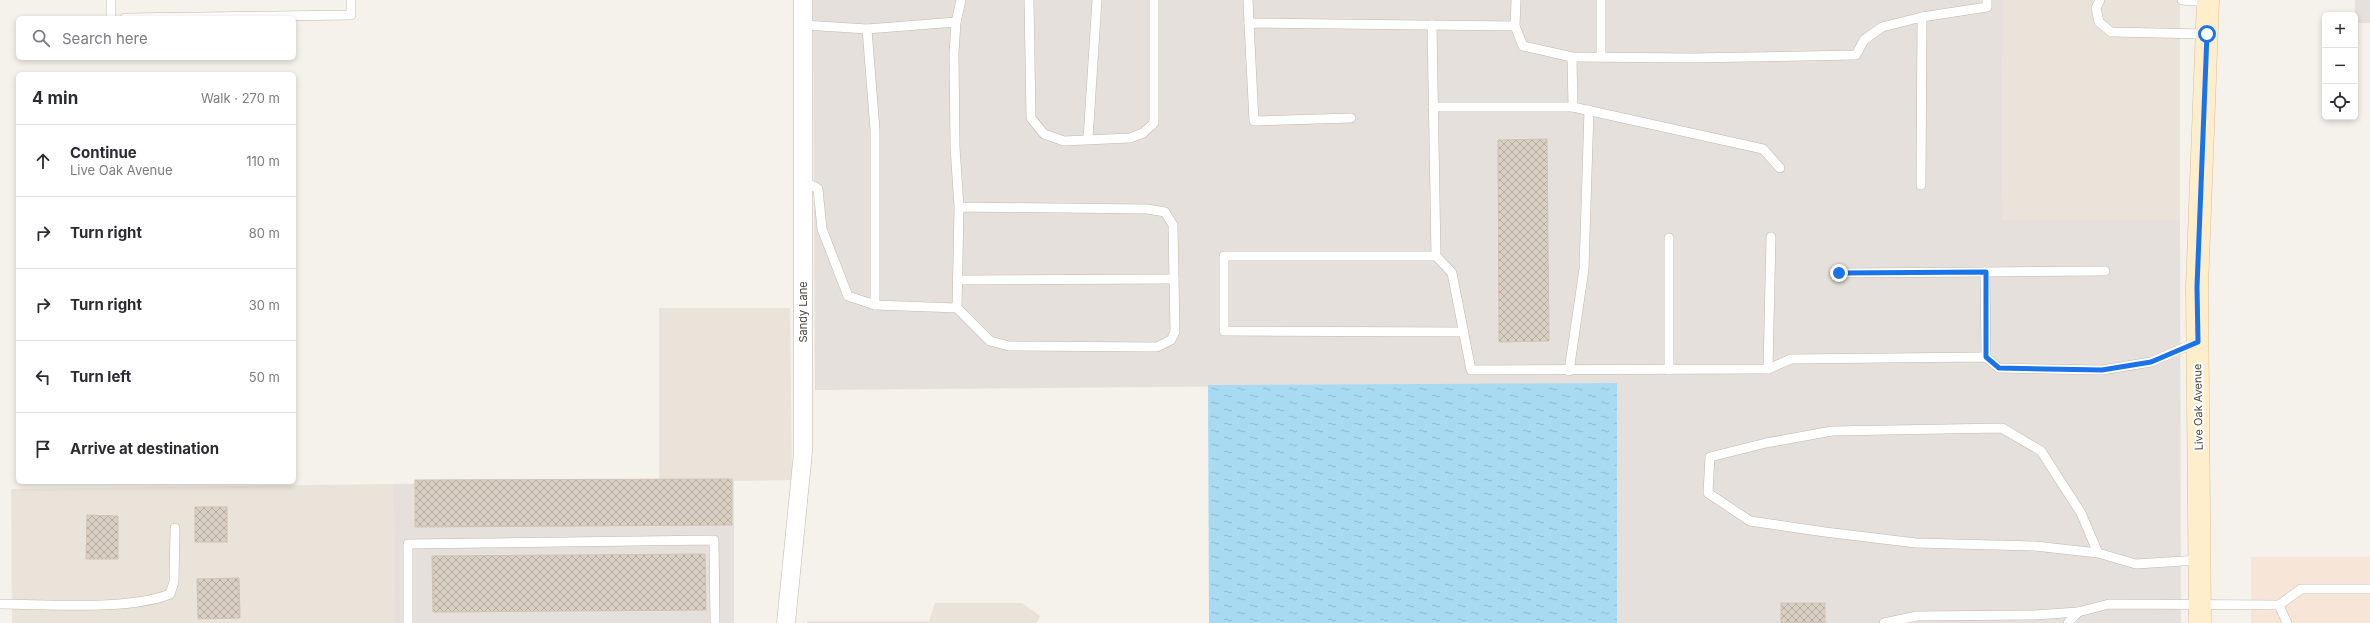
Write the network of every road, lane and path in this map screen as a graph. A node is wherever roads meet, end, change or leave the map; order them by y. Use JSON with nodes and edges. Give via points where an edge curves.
{"nodes":[{"id":1,"x":110,"y":0,"type":"edge"},
{"id":2,"x":351,"y":0,"type":"edge"},
{"id":3,"x":803,"y":0,"type":"edge"},
{"id":4,"x":961,"y":0,"type":"edge"},
{"id":5,"x":1029,"y":0,"type":"edge"},
{"id":6,"x":1097,"y":0,"type":"edge"},
{"id":7,"x":1154,"y":0,"type":"edge"},
{"id":8,"x":1248,"y":0,"type":"edge"},
{"id":9,"x":1516,"y":0,"type":"edge"},
{"id":10,"x":1601,"y":0,"type":"edge"},
{"id":11,"x":1987,"y":0,"type":"edge"},
{"id":12,"x":2100,"y":0,"type":"edge"},
{"id":13,"x":2182,"y":0,"type":"edge"},
{"id":14,"x":2208,"y":1,"type":"edge"},
{"id":15,"x":111,"y":16,"type":"edge"},
{"id":16,"x":276,"y":16,"type":"edge"},
{"id":17,"x":1922,"y":17,"type":"junction"},
{"id":18,"x":956,"y":22,"type":"junction"},
{"id":19,"x":1249,"y":23,"type":"junction"},
{"id":20,"x":804,"y":25,"type":"junction"},
{"id":21,"x":1432,"y":25,"type":"junction"},
{"id":22,"x":1515,"y":26,"type":"junction"},
{"id":23,"x":867,"y":29,"type":"junction"},
{"id":24,"x":2207,"y":34,"type":"junction"},
{"id":25,"x":1601,"y":56,"type":"junction"},
{"id":26,"x":1572,"y":57,"type":"junction"},
{"id":27,"x":1434,"y":107,"type":"junction"},
{"id":28,"x":1573,"y":107,"type":"junction"},
{"id":29,"x":1589,"y":110,"type":"junction"},
{"id":30,"x":1351,"y":118,"type":"dead end"},
{"id":31,"x":1088,"y":139,"type":"junction"},
{"id":32,"x":1780,"y":168,"type":"dead end"},
{"id":33,"x":804,"y":181,"type":"junction"},
{"id":34,"x":1921,"y":185,"type":"dead end"},
{"id":35,"x":959,"y":207,"type":"junction"},
{"id":36,"x":1770,"y":237,"type":"dead end"},
{"id":37,"x":1669,"y":238,"type":"dead end"},
{"id":38,"x":1436,"y":256,"type":"junction"},
{"id":39,"x":2105,"y":271,"type":"dead end"},
{"id":40,"x":1986,"y":272,"type":"junction"},
{"id":41,"x":1839,"y":273,"type":"dead end"},
{"id":42,"x":1174,"y":279,"type":"junction"},
{"id":43,"x":957,"y":280,"type":"junction"},
{"id":44,"x":875,"y":306,"type":"junction"},
{"id":45,"x":957,"y":308,"type":"junction"},
{"id":46,"x":1464,"y":332,"type":"junction"},
{"id":47,"x":2198,"y":342,"type":"junction"},
{"id":48,"x":1986,"y":357,"type":"junction"},
{"id":49,"x":1768,"y":369,"type":"junction"},
{"id":50,"x":1669,"y":370,"type":"junction"},
{"id":51,"x":1568,"y":371,"type":"junction"},
{"id":52,"x":175,"y":528,"type":"dead end"},
{"id":53,"x":2098,"y":553,"type":"junction"},
{"id":54,"x":2199,"y":560,"type":"junction"},
{"id":55,"x":2370,"y":589,"type":"edge"},
{"id":56,"x":0,"y":604,"type":"edge"},
{"id":57,"x":2279,"y":605,"type":"junction"},
{"id":58,"x":2078,"y":612,"type":"junction"},
{"id":59,"x":2200,"y":613,"type":"edge"},
{"id":60,"x":408,"y":623,"type":"edge"},
{"id":61,"x":715,"y":623,"type":"edge"},
{"id":62,"x":786,"y":623,"type":"edge"},
{"id":63,"x":1884,"y":623,"type":"edge"},
{"id":64,"x":2068,"y":623,"type":"edge"},
{"id":65,"x":2287,"y":623,"type":"edge"}],
"edges":[{"from":1,"to":15,"type":"lane"},
{"from":2,"to":16,"type":"lane","via":[[351,15]]},
{"from":3,"to":20,"type":"street","name":"Sandy Lane"},
{"from":4,"to":18,"type":"lane"},
{"from":5,"to":31,"type":"lane","via":[[1031,118],[1044,134],[1064,140]]},
{"from":6,"to":31,"type":"lane"},
{"from":7,"to":31,"type":"lane","via":[[1154,123],[1143,133],[1130,138]]},
{"from":8,"to":19,"type":"lane"},
{"from":9,"to":22,"type":"lane"},
{"from":10,"to":25,"type":"lane"},
{"from":11,"to":17,"type":"lane","via":[[1987,7]]},
{"from":12,"to":24,"type":"lane","via":[[2096,8],[2098,22],[2111,32]]},
{"from":13,"to":14,"type":"lane"},
{"from":14,"to":24,"type":"street","name":"Live Oak Avenue"},
{"from":17,"to":25,"type":"lane","via":[[1882,27],[1864,40],[1856,55],[1692,58]]},
{"from":17,"to":34,"type":"lane"},
{"from":18,"to":23,"type":"lane"},
{"from":18,"to":35,"type":"lane","via":[[955,148]]},
{"from":19,"to":21,"type":"lane"},
{"from":19,"to":30,"type":"lane","via":[[1254,121]]},
{"from":20,"to":23,"type":"lane"},
{"from":20,"to":33,"type":"street","name":"Sandy Lane"},
{"from":21,"to":22,"type":"lane"},
{"from":21,"to":27,"type":"lane"},
{"from":22,"to":26,"type":"lane","via":[[1523,46]]},
{"from":23,"to":44,"type":"lane","via":[[875,130]]},
{"from":24,"to":47,"type":"street","name":"Live Oak Avenue","via":[[2197,287]]},
{"from":25,"to":26,"type":"lane"},
{"from":26,"to":28,"type":"lane"},
{"from":27,"to":28,"type":"lane"},
{"from":27,"to":38,"type":"lane"},
{"from":28,"to":29,"type":"lane"},
{"from":29,"to":32,"type":"lane","via":[[1763,149]]},
{"from":29,"to":51,"type":"lane","via":[[1584,269]]},
{"from":33,"to":44,"type":"lane","via":[[818,190],[822,229],[848,296]]},
{"from":33,"to":62,"type":"street","name":"Sandy Lane","via":[[803,452]]},
{"from":35,"to":42,"type":"lane","via":[[1147,208],[1164,212],[1173,225]]},
{"from":35,"to":43,"type":"lane"},
{"from":36,"to":49,"type":"lane"},
{"from":37,"to":50,"type":"lane"},
{"from":38,"to":46,"type":"lane","via":[[1452,274]]},
{"from":38,"to":46,"type":"lane","via":[[1224,256],[1224,332]]},
{"from":39,"to":40,"type":"lane"},
{"from":40,"to":41,"type":"lane"},
{"from":40,"to":48,"type":"lane"},
{"from":42,"to":43,"type":"lane"},
{"from":42,"to":45,"type":"lane","via":[[1175,332],[1171,340],[1157,347],[1009,346],[990,341]]},
{"from":43,"to":45,"type":"lane"},
{"from":44,"to":45,"type":"lane"},
{"from":46,"to":51,"type":"lane","via":[[1471,370]]},
{"from":47,"to":48,"type":"lane","via":[[2151,362],[2102,370],[1999,368]]},
{"from":47,"to":54,"type":"street","name":"Live Oak Avenue"},
{"from":48,"to":49,"type":"lane","via":[[1791,359]]},
{"from":49,"to":50,"type":"lane"},
{"from":50,"to":51,"type":"lane"},
{"from":52,"to":56,"type":"lane","via":[[174,582],[170,594],[153,601]]},
{"from":53,"to":53,"type":"lane","via":[[2081,513],[2041,451],[2002,428],[1832,431],[1766,443],[1710,458],[1708,492],[1750,521],[1916,543],[2035,546]]},
{"from":53,"to":54,"type":"lane","via":[[2136,564]]},
{"from":54,"to":59,"type":"street","name":"Live Oak Avenue"},
{"from":55,"to":57,"type":"lane","via":[[2300,590]]},
{"from":57,"to":59,"type":"lane"},
{"from":57,"to":65,"type":"lane"},
{"from":58,"to":59,"type":"lane","via":[[2109,604]]},
{"from":58,"to":63,"type":"lane","via":[[2035,616],[1917,616]]},
{"from":58,"to":64,"type":"lane"},
{"from":60,"to":61,"type":"lane","via":[[408,544],[714,540]]}]}
